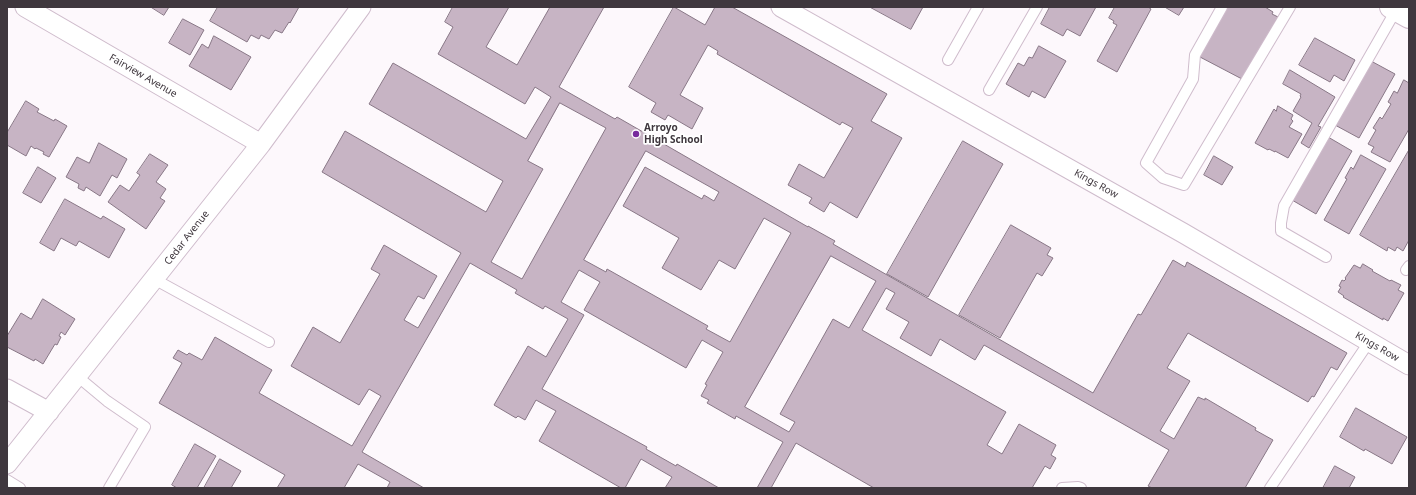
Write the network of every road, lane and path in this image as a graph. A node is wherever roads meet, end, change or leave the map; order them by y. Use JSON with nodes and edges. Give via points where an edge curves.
{"nodes":[{"id":1,"x":361,"y":7,"type":"edge"},
{"id":2,"x":781,"y":7,"type":"edge"},
{"id":3,"x":978,"y":7,"type":"edge"},
{"id":4,"x":1037,"y":7,"type":"edge"},
{"id":5,"x":1222,"y":7,"type":"edge"},
{"id":6,"x":1290,"y":7,"type":"edge"},
{"id":7,"x":37,"y":10,"type":"edge"},
{"id":8,"x":1399,"y":12,"type":"edge"},
{"id":9,"x":948,"y":60,"type":"dead end"},
{"id":10,"x":989,"y":90,"type":"dead end"},
{"id":11,"x":261,"y":144,"type":"junction"},
{"id":12,"x":1326,"y":257,"type":"dead end"},
{"id":13,"x":154,"y":279,"type":"junction"},
{"id":14,"x":269,"y":342,"type":"dead end"},
{"id":15,"x":1369,"y":342,"type":"junction"},
{"id":16,"x":1409,"y":365,"type":"edge"},
{"id":17,"x":77,"y":376,"type":"junction"},
{"id":18,"x":7,"y":389,"type":"edge"},
{"id":19,"x":49,"y":412,"type":"junction"},
{"id":20,"x":7,"y":464,"type":"edge"},
{"id":21,"x":7,"y":480,"type":"edge"},
{"id":22,"x":20,"y":488,"type":"edge"},
{"id":23,"x":109,"y":488,"type":"edge"},
{"id":24,"x":1062,"y":488,"type":"edge"},
{"id":25,"x":1081,"y":488,"type":"edge"},
{"id":26,"x":1270,"y":488,"type":"edge"}],
"edges":[{"from":1,"to":11,"type":"street","name":"Cedar Avenue"},
{"from":2,"to":15,"type":"street","name":"Kings Row","via":[[1183,233]]},
{"from":3,"to":9,"type":"lane"},
{"from":4,"to":10,"type":"lane"},
{"from":5,"to":6,"type":"lane","via":[[1195,55],[1193,79],[1146,163],[1163,178],[1184,185]]},
{"from":7,"to":11,"type":"street","name":"Fairview Avenue"},
{"from":8,"to":12,"type":"lane","via":[[1284,206],[1281,231]]},
{"from":11,"to":13,"type":"street","name":"Cedar Avenue"},
{"from":13,"to":14,"type":"lane"},
{"from":13,"to":17,"type":"street","name":"Cedar Avenue"},
{"from":15,"to":16,"type":"street","name":"Kings Row"},
{"from":15,"to":26,"type":"lane"},
{"from":17,"to":19,"type":"street","name":"Cedar Avenue"},
{"from":17,"to":23,"type":"lane","via":[[145,427]]},
{"from":18,"to":19,"type":"street"},
{"from":19,"to":20,"type":"street","name":"Cedar Avenue"},
{"from":21,"to":22,"type":"lane"},
{"from":24,"to":25,"type":"lane"}]}
